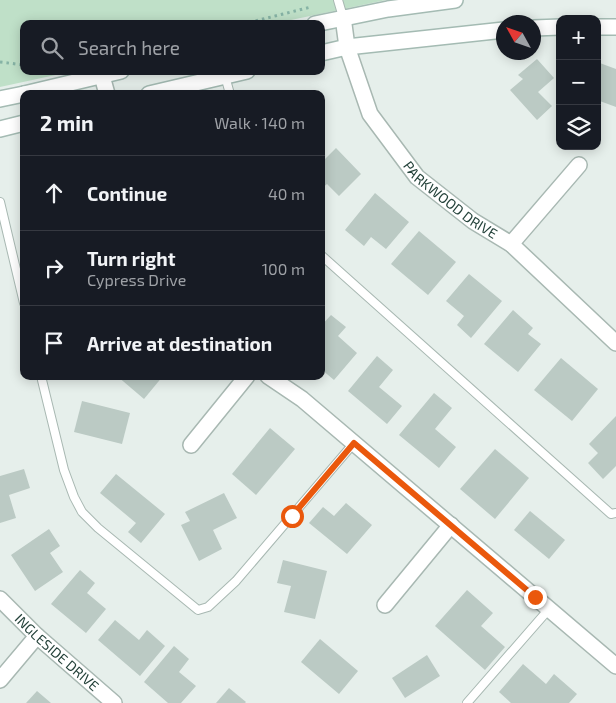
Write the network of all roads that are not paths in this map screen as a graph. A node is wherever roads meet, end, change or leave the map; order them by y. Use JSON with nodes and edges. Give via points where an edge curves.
{"nodes":[{"id":1,"x":338,"y":0,"type":"edge"},
{"id":2,"x":455,"y":0,"type":"edge"},
{"id":3,"x":343,"y":17,"type":"junction"},
{"id":4,"x":325,"y":22,"type":"edge"},
{"id":5,"x":556,"y":27,"type":"edge"},
{"id":6,"x":601,"y":27,"type":"edge"},
{"id":7,"x":616,"y":27,"type":"edge"},
{"id":8,"x":541,"y":28,"type":"edge"},
{"id":9,"x":496,"y":31,"type":"edge"},
{"id":10,"x":348,"y":47,"type":"junction"},
{"id":11,"x":325,"y":52,"type":"edge"},
{"id":12,"x":106,"y":75,"type":"edge"},
{"id":13,"x":230,"y":75,"type":"edge"},
{"id":14,"x":102,"y":76,"type":"junction"},
{"id":15,"x":226,"y":76,"type":"junction"},
{"id":16,"x":41,"y":90,"type":"edge"},
{"id":17,"x":105,"y":90,"type":"edge"},
{"id":18,"x":166,"y":90,"type":"edge"},
{"id":19,"x":229,"y":90,"type":"edge"},
{"id":20,"x":20,"y":95,"type":"edge"},
{"id":21,"x":0,"y":99,"type":"edge"},
{"id":22,"x":20,"y":124,"type":"edge"},
{"id":23,"x":0,"y":129,"type":"edge"},
{"id":24,"x":579,"y":165,"type":"dead end"},
{"id":25,"x":0,"y":202,"type":"edge"},
{"id":26,"x":511,"y":244,"type":"junction"},
{"id":27,"x":325,"y":259,"type":"edge"},
{"id":28,"x":20,"y":285,"type":"edge"},
{"id":29,"x":616,"y":343,"type":"edge"},
{"id":30,"x":43,"y":380,"type":"edge"},
{"id":31,"x":244,"y":380,"type":"edge"},
{"id":32,"x":274,"y":380,"type":"edge"},
{"id":33,"x":354,"y":443,"type":"junction"},
{"id":34,"x":191,"y":445,"type":"dead end"},
{"id":35,"x":616,"y":513,"type":"edge"},
{"id":36,"x":451,"y":525,"type":"junction"},
{"id":37,"x":0,"y":599,"type":"edge"},
{"id":38,"x":385,"y":604,"type":"dead end"},
{"id":39,"x":549,"y":609,"type":"junction"},
{"id":40,"x":37,"y":636,"type":"junction"},
{"id":41,"x":616,"y":666,"type":"edge"},
{"id":42,"x":0,"y":680,"type":"edge"},
{"id":43,"x":114,"y":703,"type":"edge"},
{"id":44,"x":467,"y":703,"type":"edge"}],
"edges":[{"from":1,"to":3,"type":"lane"},
{"from":2,"to":3,"type":"street"},
{"from":3,"to":4,"type":"street"},
{"from":3,"to":10,"type":"street","name":"PARKWOOD DRIVE"},
{"from":5,"to":8,"type":"street"},
{"from":6,"to":7,"type":"street"},
{"from":9,"to":10,"type":"street"},
{"from":10,"to":11,"type":"street"},
{"from":10,"to":26,"type":"street","name":"PARKWOOD DRIVE","via":[[370,114],[417,178],[473,221]]},
{"from":12,"to":14,"type":"street"},
{"from":13,"to":15,"type":"street"},
{"from":14,"to":16,"type":"street"},
{"from":14,"to":17,"type":"street"},
{"from":15,"to":18,"type":"street"},
{"from":15,"to":19,"type":"lane"},
{"from":20,"to":21,"type":"street"},
{"from":22,"to":23,"type":"street"},
{"from":24,"to":26,"type":"street"},
{"from":25,"to":28,"type":"lane"},
{"from":26,"to":29,"type":"street","name":"PARKWOOD DRIVE"},
{"from":27,"to":35,"type":"lane","via":[[611,514]]},
{"from":30,"to":33,"type":"lane","via":[[64,470],[82,512],[198,610],[208,606],[236,581]]},
{"from":31,"to":34,"type":"street"},
{"from":32,"to":33,"type":"street"},
{"from":33,"to":36,"type":"street"},
{"from":36,"to":38,"type":"street"},
{"from":36,"to":39,"type":"street"},
{"from":37,"to":40,"type":"street","name":"INGLESIDE DRIVE"},
{"from":39,"to":41,"type":"street"},
{"from":39,"to":44,"type":"lane"},
{"from":40,"to":42,"type":"street"},
{"from":40,"to":43,"type":"street","name":"INGLESIDE DRIVE"}]}
